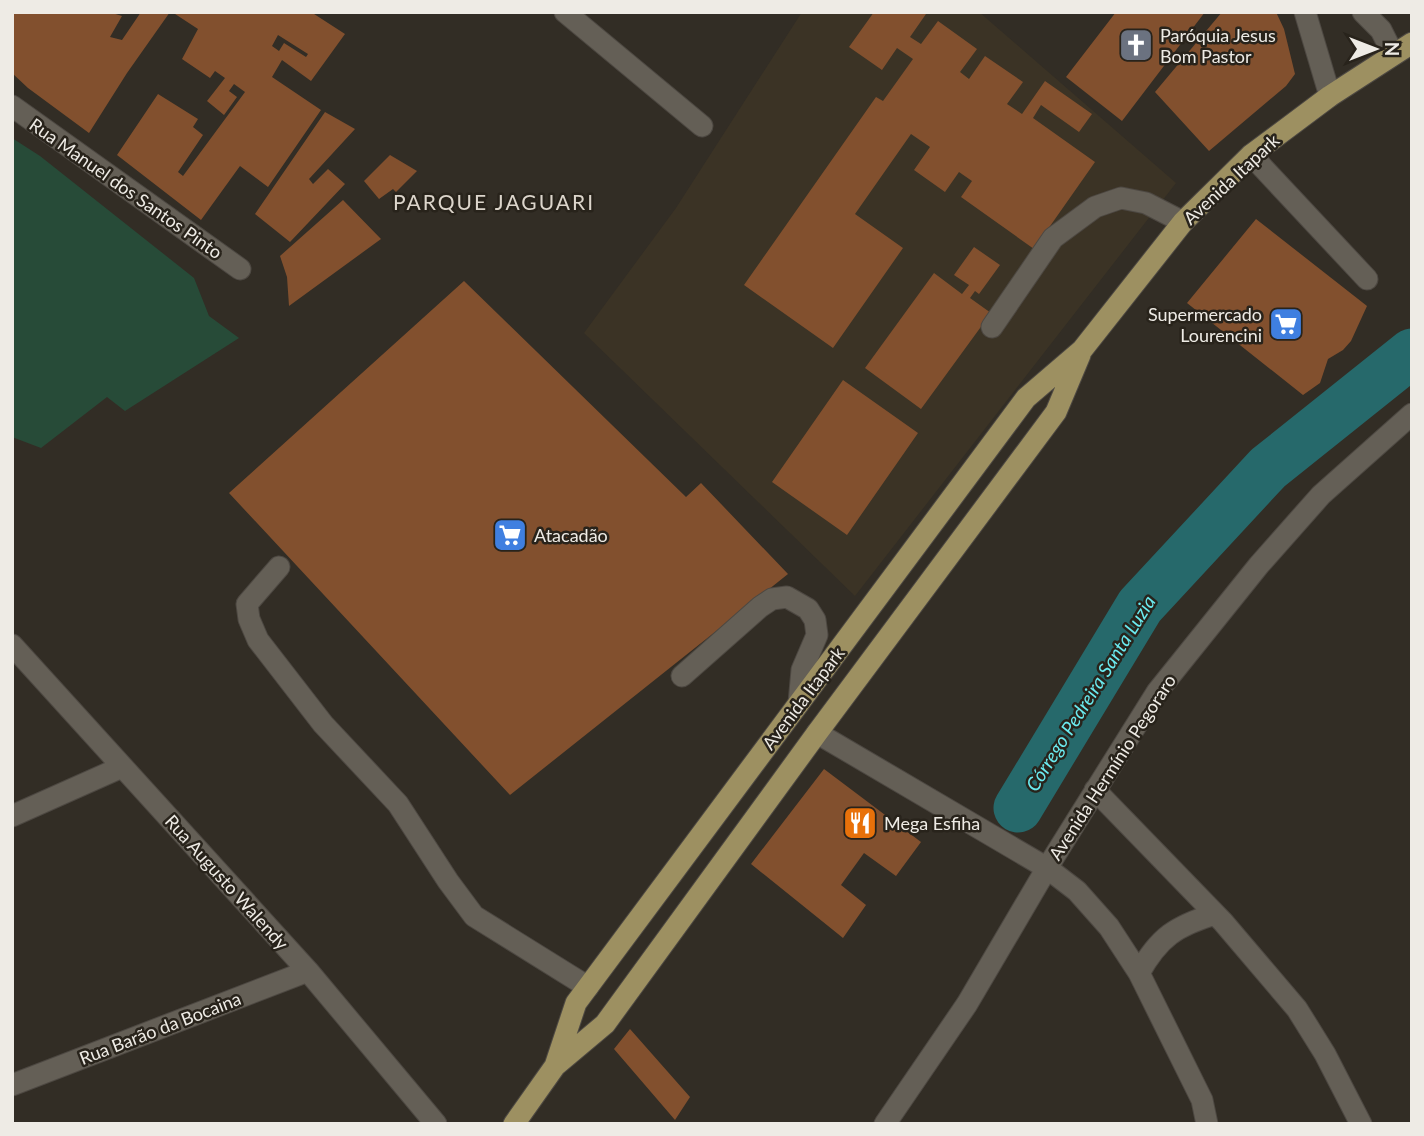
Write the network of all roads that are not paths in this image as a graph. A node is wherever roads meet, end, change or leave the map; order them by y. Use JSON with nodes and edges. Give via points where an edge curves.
{"nodes":[{"id":1,"x":565,"y":12,"type":"edge"},
{"id":2,"x":1305,"y":12,"type":"edge"},
{"id":3,"x":1363,"y":12,"type":"edge"},
{"id":4,"x":1412,"y":43,"type":"edge"},
{"id":5,"x":1393,"y":54,"type":"junction"},
{"id":6,"x":1330,"y":96,"type":"junction"},
{"id":7,"x":12,"y":106,"type":"edge"},
{"id":8,"x":702,"y":126,"type":"dead end"},
{"id":9,"x":1251,"y":155,"type":"junction"},
{"id":10,"x":1183,"y":222,"type":"junction"},
{"id":11,"x":240,"y":269,"type":"dead end"},
{"id":12,"x":1367,"y":279,"type":"dead end"},
{"id":13,"x":992,"y":327,"type":"dead end"},
{"id":14,"x":1082,"y":350,"type":"junction"},
{"id":15,"x":1412,"y":414,"type":"edge"},
{"id":16,"x":279,"y":567,"type":"dead end"},
{"id":17,"x":12,"y":645,"type":"edge"},
{"id":18,"x":682,"y":676,"type":"dead end"},
{"id":19,"x":799,"y":703,"type":"junction"},
{"id":20,"x":817,"y":733,"type":"junction"},
{"id":21,"x":122,"y":767,"type":"junction"},
{"id":22,"x":1095,"y":790,"type":"junction"},
{"id":23,"x":12,"y":816,"type":"edge"},
{"id":24,"x":1047,"y":868,"type":"junction"},
{"id":25,"x":1215,"y":914,"type":"junction"},
{"id":26,"x":308,"y":971,"type":"junction"},
{"id":27,"x":1139,"y":973,"type":"junction"},
{"id":28,"x":588,"y":987,"type":"junction"},
{"id":29,"x":555,"y":1066,"type":"junction"},
{"id":30,"x":12,"y":1085,"type":"edge"},
{"id":31,"x":436,"y":1124,"type":"edge"},
{"id":32,"x":514,"y":1124,"type":"edge"},
{"id":33,"x":885,"y":1124,"type":"edge"},
{"id":34,"x":1207,"y":1124,"type":"edge"},
{"id":35,"x":1361,"y":1124,"type":"edge"}],
"edges":[{"from":1,"to":8,"type":"street"},
{"from":2,"to":6,"type":"street"},
{"from":3,"to":5,"type":"street","via":[[1381,30]]},
{"from":4,"to":5,"type":"main road","name":"Avenida Itapark"},
{"from":5,"to":6,"type":"main road","name":"Avenida Itapark"},
{"from":6,"to":9,"type":"main road","name":"Avenida Itapark"},
{"from":7,"to":11,"type":"street","name":"Rua Manuel dos Santos Pinto"},
{"from":9,"to":10,"type":"main road","name":"Avenida Itapark"},
{"from":9,"to":12,"type":"street"},
{"from":10,"to":13,"type":"street","via":[[1146,203],[1121,198],[1095,207],[1053,238]]},
{"from":10,"to":14,"type":"main road","name":"Avenida Itapark"},
{"from":14,"to":19,"type":"main road","name":"Avenida Itapark","via":[[1026,398]]},
{"from":14,"to":20,"type":"main road","name":"Avenida Itapark","via":[[1056,412]]},
{"from":15,"to":22,"type":"street","name":"Avenida Hermínio Pegoraro","via":[[1321,495],[1259,565],[1157,692]]},
{"from":16,"to":28,"type":"street","via":[[247,604],[258,640],[323,724],[398,804],[474,916]]},
{"from":17,"to":21,"type":"street","name":"Rua Augusto Walendy"},
{"from":18,"to":19,"type":"street","via":[[760,607],[787,597],[808,609],[817,635],[802,670]]},
{"from":19,"to":28,"type":"main road","name":"Avenida Itapark"},
{"from":20,"to":24,"type":"street"},
{"from":20,"to":29,"type":"main road","name":"Avenida Itapark","via":[[605,1024]]},
{"from":21,"to":23,"type":"street"},
{"from":21,"to":26,"type":"street","name":"Rua Augusto Walendy"},
{"from":22,"to":24,"type":"street","name":"Avenida Hermínio Pegoraro"},
{"from":22,"to":25,"type":"street"},
{"from":24,"to":27,"type":"street","via":[[1077,891],[1109,927]]},
{"from":24,"to":33,"type":"street","name":"Avenida Hermínio Pegoraro","via":[[967,1004]]},
{"from":25,"to":27,"type":"street","via":[[1176,928],[1162,939]]},
{"from":25,"to":35,"type":"street","via":[[1297,1009]]},
{"from":26,"to":30,"type":"street","name":"Rua Barão da Bocaina"},
{"from":26,"to":31,"type":"street","name":"Rua Augusto Walendy"},
{"from":27,"to":34,"type":"street","via":[[1202,1100]]},
{"from":28,"to":29,"type":"main road","name":"Avenida Itapark","via":[[576,1003]]},
{"from":29,"to":32,"type":"main road","name":"Avenida Itapark"}]}
